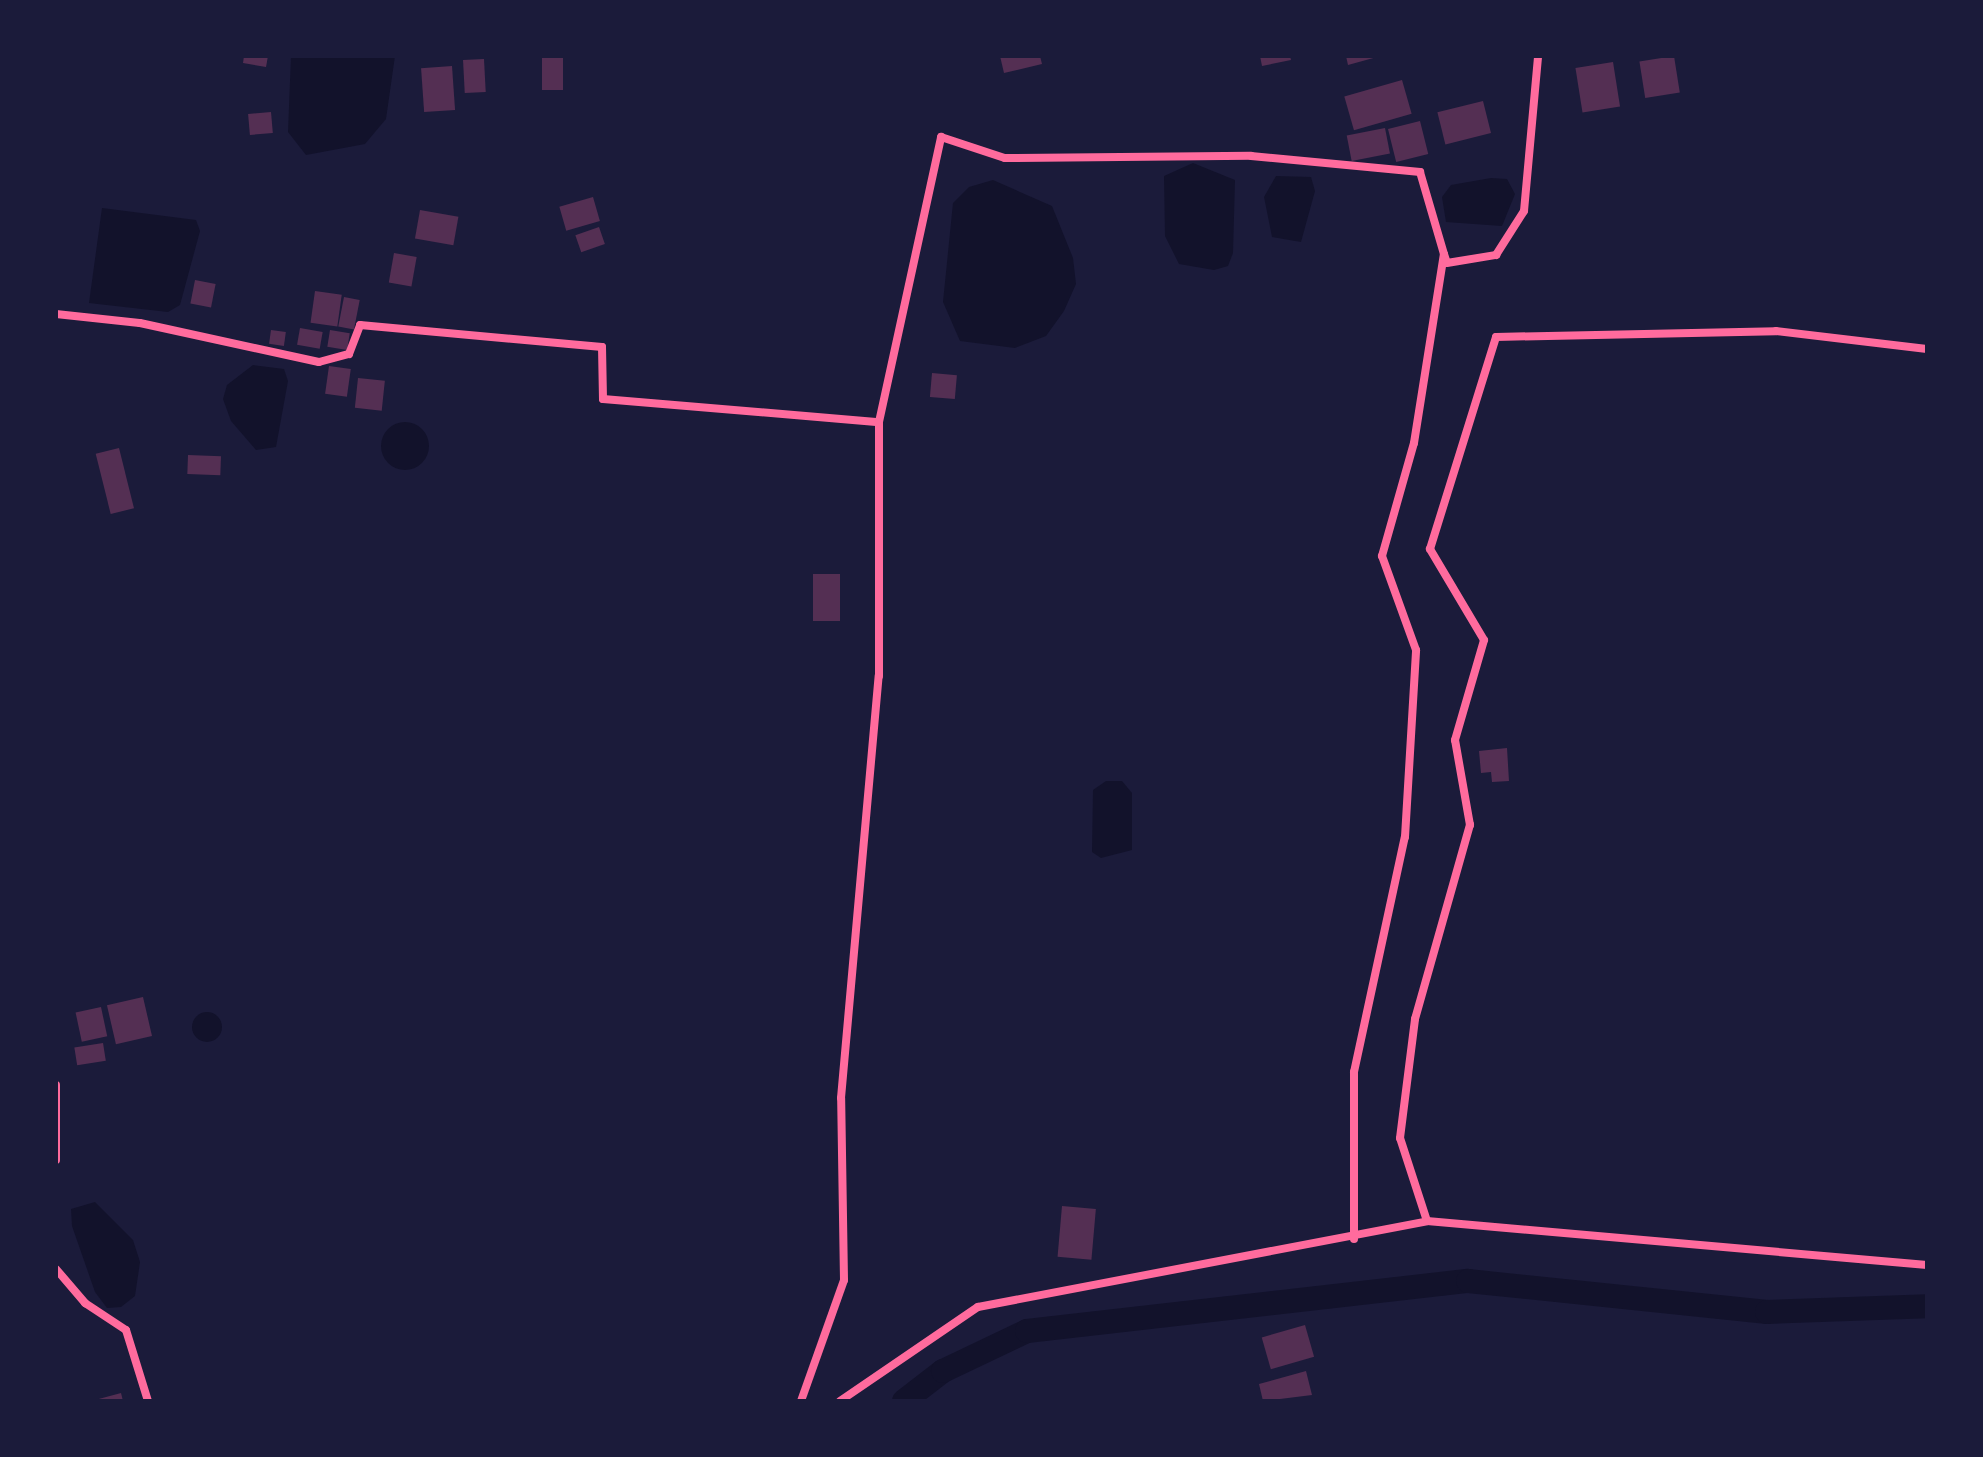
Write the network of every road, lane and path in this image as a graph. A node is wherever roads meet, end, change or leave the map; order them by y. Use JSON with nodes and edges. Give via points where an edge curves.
{"nodes":[{"id":1,"x":1538,"y":56,"type":"edge"},
{"id":2,"x":1444,"y":254,"type":"junction"},
{"id":3,"x":56,"y":314,"type":"edge"},
{"id":4,"x":1927,"y":349,"type":"edge"},
{"id":5,"x":879,"y":422,"type":"junction"},
{"id":6,"x":56,"y":1085,"type":"edge"},
{"id":7,"x":56,"y":1160,"type":"edge"},
{"id":8,"x":1427,"y":1221,"type":"junction"},
{"id":9,"x":1354,"y":1239,"type":"junction"},
{"id":10,"x":1927,"y":1265,"type":"edge"},
{"id":11,"x":56,"y":1269,"type":"edge"},
{"id":12,"x":148,"y":1401,"type":"edge"},
{"id":13,"x":801,"y":1401,"type":"edge"},
{"id":14,"x":840,"y":1401,"type":"edge"}],
"edges":[{"from":1,"to":2,"type":"street","via":[[1524,211],[1496,255],[1447,263]]},
{"from":2,"to":5,"type":"street","via":[[1420,172],[1251,156],[1005,158],[941,137]]},
{"from":2,"to":9,"type":"street","via":[[1414,443],[1382,556],[1416,650],[1405,837],[1354,1072]]},
{"from":3,"to":5,"type":"street","via":[[140,323],[319,362],[349,354],[360,325],[602,347],[603,399]]},
{"from":4,"to":8,"type":"street","via":[[1776,331],[1496,337],[1430,549],[1484,640],[1455,740],[1470,825],[1415,1019],[1400,1138]]},
{"from":5,"to":13,"type":"street","via":[[879,676],[841,1098],[844,1280]]},
{"from":6,"to":7,"type":"street","via":[[62,1143]]},
{"from":8,"to":9,"type":"street"},
{"from":8,"to":10,"type":"street"},
{"from":9,"to":14,"type":"street","via":[[978,1307]]},
{"from":11,"to":12,"type":"street","via":[[85,1303],[126,1330]]}]}
